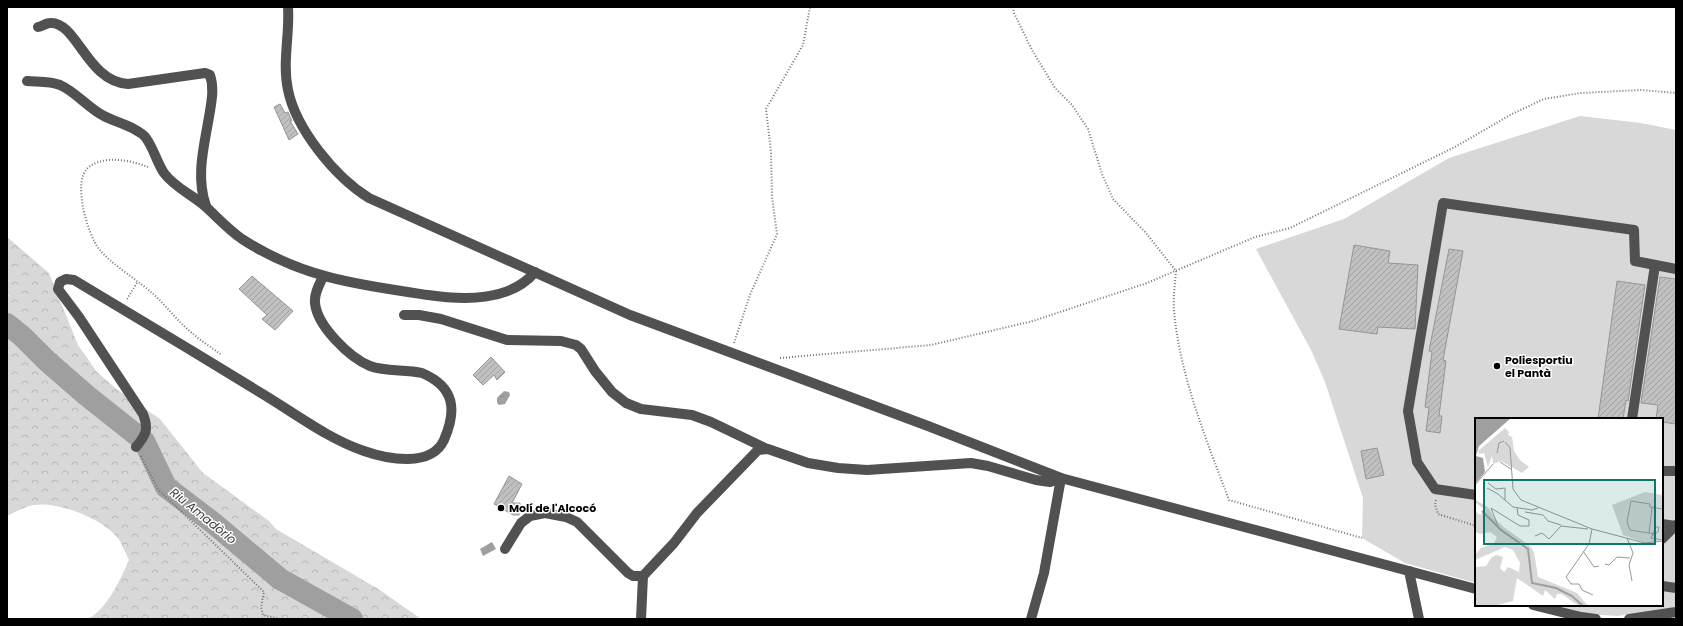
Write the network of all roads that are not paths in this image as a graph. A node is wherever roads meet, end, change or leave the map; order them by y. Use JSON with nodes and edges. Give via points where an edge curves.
{"nodes":[{"id":1,"x":288,"y":7,"type":"edge"},
{"id":2,"x":38,"y":27,"type":"dead end"},
{"id":3,"x":27,"y":81,"type":"dead end"},
{"id":4,"x":206,"y":206,"type":"junction"},
{"id":5,"x":1655,"y":265,"type":"junction"},
{"id":6,"x":1676,"y":270,"type":"edge"},
{"id":7,"x":535,"y":272,"type":"junction"},
{"id":8,"x":323,"y":277,"type":"junction"},
{"id":9,"x":404,"y":315,"type":"dead end"},
{"id":10,"x":1632,"y":418,"type":"edge"},
{"id":11,"x":136,"y":447,"type":"road end"},
{"id":12,"x":768,"y":450,"type":"junction"},
{"id":13,"x":1676,"y":470,"type":"edge"},
{"id":14,"x":1663,"y":471,"type":"edge"},
{"id":15,"x":1061,"y":478,"type":"junction"},
{"id":16,"x":1475,"y":495,"type":"edge"},
{"id":17,"x":1663,"y":524,"type":"edge"},
{"id":18,"x":1676,"y":528,"type":"edge"},
{"id":19,"x":1663,"y":538,"type":"edge"},
{"id":20,"x":505,"y":549,"type":"dead end"},
{"id":21,"x":1409,"y":571,"type":"junction"},
{"id":22,"x":643,"y":576,"type":"junction"},
{"id":23,"x":1663,"y":586,"type":"edge"},
{"id":24,"x":1676,"y":588,"type":"edge"},
{"id":25,"x":1475,"y":589,"type":"edge"},
{"id":26,"x":1537,"y":606,"type":"edge"},
{"id":27,"x":1676,"y":612,"type":"edge"},
{"id":28,"x":641,"y":619,"type":"edge"},
{"id":29,"x":1031,"y":619,"type":"edge"},
{"id":30,"x":1418,"y":619,"type":"edge"},
{"id":31,"x":1596,"y":619,"type":"edge"},
{"id":32,"x":1629,"y":619,"type":"edge"}],
"edges":[{"from":1,"to":7,"type":"street","via":[[288,90],[302,124],[336,171],[369,198]]},
{"from":2,"to":4,"type":"street","via":[[51,23],[62,26],[72,35],[91,64],[118,84],[205,73],[210,75],[212,96],[200,180]]},
{"from":3,"to":4,"type":"street","via":[[61,85],[103,116],[146,137],[164,173],[173,183]]},
{"from":4,"to":8,"type":"street","via":[[240,238],[261,251],[289,265]]},
{"from":5,"to":6,"type":"street"},
{"from":5,"to":10,"type":"street"},
{"from":5,"to":16,"type":"street","via":[[1635,260],[1634,230],[1442,203],[1408,411],[1417,462],[1435,489]]},
{"from":7,"to":8,"type":"street","via":[[527,282],[515,288],[468,298],[429,295]]},
{"from":7,"to":15,"type":"street","via":[[630,315]]},
{"from":8,"to":11,"type":"street","via":[[315,298],[316,310],[336,341],[371,366],[422,373],[430,376],[446,390],[452,408],[450,426],[442,442],[430,453],[415,458],[393,458],[354,447],[74,280],[66,279],[60,282],[58,289],[143,414],[148,428],[146,436]]},
{"from":9,"to":12,"type":"street","via":[[441,319],[507,340],[576,345],[612,392],[626,403],[641,409],[692,415]]},
{"from":12,"to":15,"type":"street","via":[[808,463],[838,468],[867,470],[972,463],[1036,480],[1050,482]]},
{"from":12,"to":22,"type":"street","via":[[754,452]]},
{"from":13,"to":14,"type":"street"},
{"from":15,"to":21,"type":"street"},
{"from":15,"to":29,"type":"street","via":[[1044,573]]},
{"from":17,"to":18,"type":"street"},
{"from":18,"to":19,"type":"street"},
{"from":20,"to":22,"type":"street","via":[[521,524],[530,516],[545,513],[566,517],[577,522],[628,573]]},
{"from":21,"to":25,"type":"street"},
{"from":21,"to":30,"type":"street"},
{"from":22,"to":28,"type":"street"},
{"from":23,"to":24,"type":"street"},
{"from":26,"to":31,"type":"street"},
{"from":27,"to":32,"type":"street"}]}
